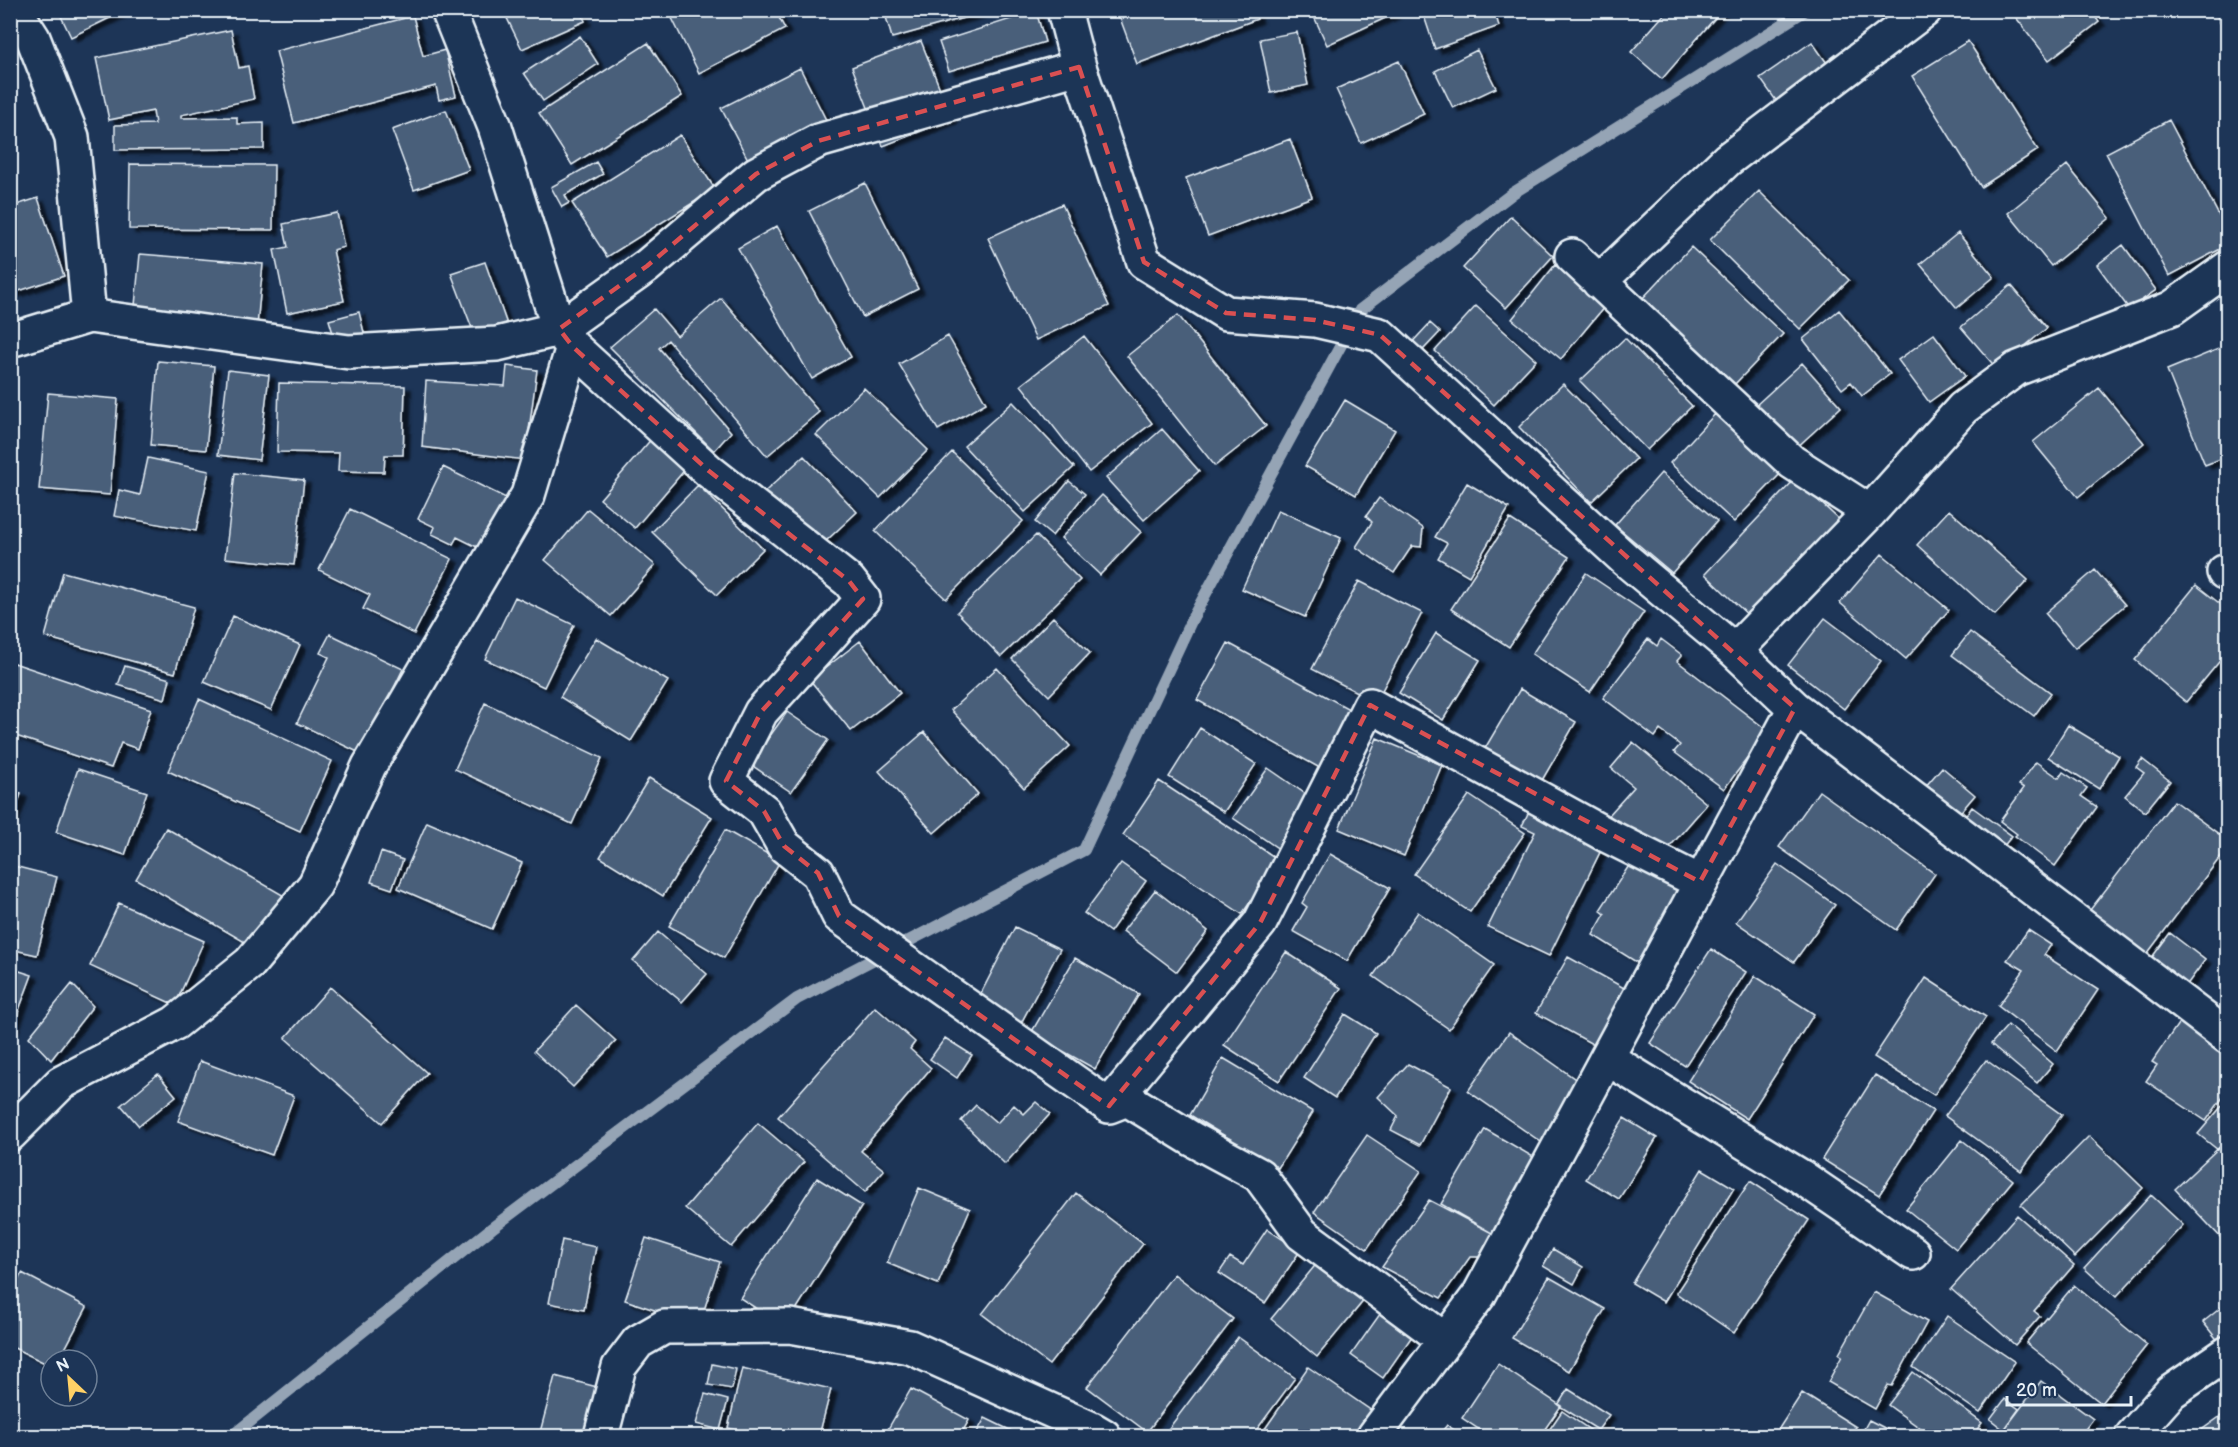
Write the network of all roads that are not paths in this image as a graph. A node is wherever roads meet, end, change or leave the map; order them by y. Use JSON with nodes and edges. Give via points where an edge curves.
{"nodes":[{"id":1,"x":15,"y":10,"type":"edge"},
{"id":2,"x":448,"y":10,"type":"edge"},
{"id":3,"x":1064,"y":10,"type":"edge"},
{"id":4,"x":1925,"y":10,"type":"edge"},
{"id":5,"x":1079,"y":67,"type":"junction"},
{"id":6,"x":1572,"y":256,"type":"dead end"},
{"id":7,"x":2228,"y":268,"type":"edge"},
{"id":8,"x":1599,"y":282,"type":"junction"},
{"id":9,"x":89,"y":316,"type":"junction"},
{"id":10,"x":566,"y":338,"type":"junction"},
{"id":11,"x":10,"y":340,"type":"edge"},
{"id":12,"x":1870,"y":512,"type":"junction"},
{"id":13,"x":1735,"y":651,"type":"junction"},
{"id":14,"x":1795,"y":708,"type":"junction"},
{"id":15,"x":1700,"y":882,"type":"junction"},
{"id":16,"x":2228,"y":1037,"type":"edge"},
{"id":17,"x":1607,"y":1058,"type":"junction"},
{"id":18,"x":1109,"y":1106,"type":"junction"},
{"id":19,"x":10,"y":1134,"type":"edge"},
{"id":20,"x":1913,"y":1253,"type":"dead end"},
{"id":21,"x":1445,"y":1340,"type":"junction"},
{"id":22,"x":2228,"y":1353,"type":"edge"},
{"id":23,"x":601,"y":1437,"type":"edge"},
{"id":24,"x":1104,"y":1437,"type":"edge"},
{"id":25,"x":1374,"y":1437,"type":"edge"},
{"id":26,"x":2132,"y":1437,"type":"edge"}],
"edges":[{"from":1,"to":9,"type":"street","via":[[33,38],[72,137]]},
{"from":2,"to":10,"type":"street","via":[[495,127]]},
{"from":3,"to":5,"type":"street"},
{"from":4,"to":8,"type":"street","via":[[1727,160]]},
{"from":5,"to":10,"type":"street","via":[[818,141],[756,174]]},
{"from":5,"to":13,"type":"street","via":[[1144,262],[1226,313],[1315,320],[1380,335],[1626,560]]},
{"from":6,"to":8,"type":"street"},
{"from":7,"to":12,"type":"street","via":[[2172,308],[2016,369],[1963,408]]},
{"from":8,"to":12,"type":"street","via":[[1792,462]]},
{"from":9,"to":10,"type":"street","via":[[349,352]]},
{"from":9,"to":11,"type":"street"},
{"from":10,"to":18,"type":"street","via":[[709,471],[849,581],[863,599],[761,712],[726,781],[764,811],[784,846],[818,873],[838,916]]},
{"from":10,"to":19,"type":"street","via":[[528,495],[369,766],[315,885],[250,963],[175,1023],[61,1083]]},
{"from":12,"to":13,"type":"street"},
{"from":13,"to":14,"type":"street"},
{"from":14,"to":15,"type":"street"},
{"from":14,"to":16,"type":"street"},
{"from":15,"to":17,"type":"street"},
{"from":15,"to":18,"type":"street","via":[[1370,705],[1260,923]]},
{"from":17,"to":20,"type":"street","via":[[1800,1176]]},
{"from":17,"to":21,"type":"street","via":[[1479,1295]]},
{"from":18,"to":21,"type":"street","via":[[1127,1099],[1259,1175],[1302,1234]]},
{"from":21,"to":25,"type":"street"},
{"from":22,"to":26,"type":"street","via":[[2171,1392]]},
{"from":23,"to":24,"type":"street","via":[[619,1367],[638,1342],[663,1327],[779,1326],[910,1347]]}]}
